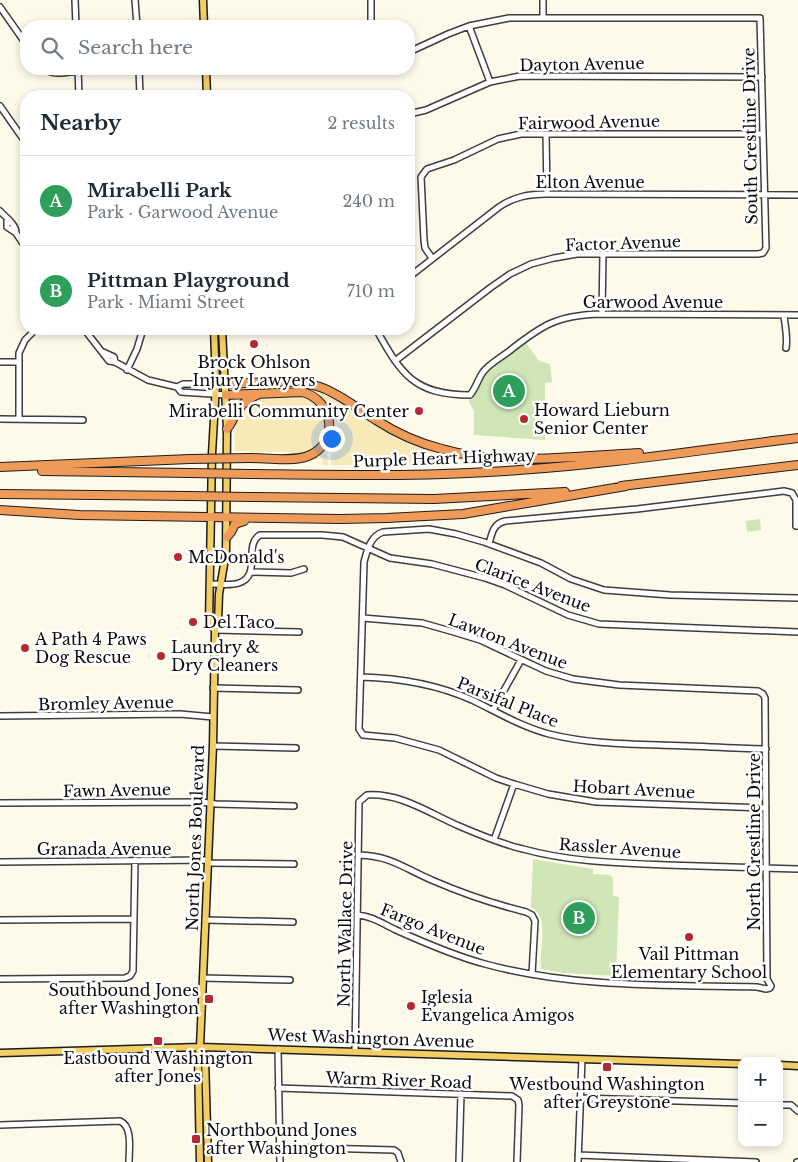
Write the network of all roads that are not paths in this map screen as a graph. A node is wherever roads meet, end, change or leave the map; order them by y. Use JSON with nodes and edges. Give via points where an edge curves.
{"nodes":[{"id":1,"x":75,"y":0,"type":"edge"},
{"id":2,"x":135,"y":0,"type":"edge"},
{"id":3,"x":203,"y":0,"type":"edge"},
{"id":4,"x":372,"y":0,"type":"edge"},
{"id":5,"x":543,"y":0,"type":"edge"},
{"id":6,"x":0,"y":7,"type":"edge"},
{"id":7,"x":543,"y":18,"type":"junction"},
{"id":8,"x":76,"y":20,"type":"edge"},
{"id":9,"x":137,"y":20,"type":"edge"},
{"id":10,"x":204,"y":20,"type":"edge"},
{"id":11,"x":371,"y":20,"type":"edge"},
{"id":12,"x":469,"y":26,"type":"junction"},
{"id":13,"x":20,"y":35,"type":"edge"},
{"id":14,"x":415,"y":49,"type":"edge"},
{"id":15,"x":78,"y":75,"type":"edge"},
{"id":16,"x":139,"y":75,"type":"edge"},
{"id":17,"x":206,"y":75,"type":"edge"},
{"id":18,"x":762,"y":77,"type":"junction"},
{"id":19,"x":490,"y":82,"type":"junction"},
{"id":20,"x":79,"y":90,"type":"edge"},
{"id":21,"x":140,"y":90,"type":"edge"},
{"id":22,"x":207,"y":90,"type":"edge"},
{"id":23,"x":0,"y":106,"type":"edge"},
{"id":24,"x":415,"y":113,"type":"edge"},
{"id":25,"x":20,"y":134,"type":"edge"},
{"id":26,"x":546,"y":134,"type":"junction"},
{"id":27,"x":763,"y":134,"type":"junction"},
{"id":28,"x":547,"y":194,"type":"junction"},
{"id":29,"x":764,"y":195,"type":"junction"},
{"id":30,"x":798,"y":195,"type":"edge"},
{"id":31,"x":0,"y":211,"type":"edge"},
{"id":32,"x":20,"y":239,"type":"edge"},
{"id":33,"x":763,"y":253,"type":"joint"},
{"id":34,"x":603,"y":254,"type":"junction"},
{"id":35,"x":432,"y":258,"type":"junction"},
{"id":36,"x":415,"y":272,"type":"edge"},
{"id":37,"x":602,"y":314,"type":"junction"},
{"id":38,"x":784,"y":315,"type":"junction"},
{"id":39,"x":798,"y":315,"type":"edge"},
{"id":40,"x":30,"y":335,"type":"edge"},
{"id":41,"x":89,"y":335,"type":"edge"},
{"id":42,"x":142,"y":335,"type":"edge"},
{"id":43,"x":214,"y":335,"type":"edge"},
{"id":44,"x":222,"y":335,"type":"edge"},
{"id":45,"x":380,"y":335,"type":"edge"},
{"id":46,"x":786,"y":348,"type":"dead end"},
{"id":47,"x":395,"y":361,"type":"junction"},
{"id":48,"x":0,"y":362,"type":"edge"},
{"id":49,"x":19,"y":362,"type":"junction"},
{"id":50,"x":127,"y":370,"type":"junction"},
{"id":51,"x":216,"y":384,"type":"junction"},
{"id":52,"x":225,"y":384,"type":"junction"},
{"id":53,"x":177,"y":387,"type":"junction"},
{"id":54,"x":264,"y":393,"type":"junction"},
{"id":55,"x":215,"y":394,"type":"junction"},
{"id":56,"x":226,"y":395,"type":"junction"},
{"id":57,"x":0,"y":419,"type":"edge"},
{"id":58,"x":19,"y":419,"type":"junction"},
{"id":59,"x":83,"y":420,"type":"dead end"},
{"id":60,"x":227,"y":429,"type":"junction"},
{"id":61,"x":798,"y":438,"type":"edge"},
{"id":62,"x":698,"y":450,"type":"junction"},
{"id":63,"x":798,"y":465,"type":"edge"},
{"id":64,"x":0,"y":468,"type":"edge"},
{"id":65,"x":626,"y":486,"type":"junction"},
{"id":66,"x":0,"y":494,"type":"edge"},
{"id":67,"x":0,"y":510,"type":"edge"},
{"id":68,"x":210,"y":517,"type":"junction"},
{"id":69,"x":227,"y":517,"type":"junction"},
{"id":70,"x":250,"y":518,"type":"junction"},
{"id":71,"x":798,"y":526,"type":"edge"},
{"id":72,"x":226,"y":537,"type":"junction"},
{"id":73,"x":489,"y":544,"type":"junction"},
{"id":74,"x":368,"y":549,"type":"junction"},
{"id":75,"x":304,"y":569,"type":"dead end"},
{"id":76,"x":250,"y":572,"type":"junction"},
{"id":77,"x":210,"y":584,"type":"junction"},
{"id":78,"x":221,"y":584,"type":"junction"},
{"id":79,"x":798,"y":598,"type":"edge"},
{"id":80,"x":363,"y":618,"type":"junction"},
{"id":81,"x":215,"y":630,"type":"junction"},
{"id":82,"x":299,"y":632,"type":"dead end"},
{"id":83,"x":798,"y":632,"type":"edge"},
{"id":84,"x":521,"y":660,"type":"junction"},
{"id":85,"x":361,"y":677,"type":"junction"},
{"id":86,"x":213,"y":688,"type":"junction"},
{"id":87,"x":298,"y":690,"type":"dead end"},
{"id":88,"x":763,"y":694,"type":"joint"},
{"id":89,"x":493,"y":710,"type":"junction"},
{"id":90,"x":0,"y":716,"type":"edge"},
{"id":91,"x":213,"y":717,"type":"junction"},
{"id":92,"x":213,"y":746,"type":"junction"},
{"id":93,"x":296,"y":748,"type":"dead end"},
{"id":94,"x":766,"y":749,"type":"junction"},
{"id":95,"x":514,"y":784,"type":"junction"},
{"id":96,"x":363,"y":798,"type":"joint"},
{"id":97,"x":210,"y":803,"type":"junction"},
{"id":98,"x":0,"y":804,"type":"edge"},
{"id":99,"x":294,"y":806,"type":"dead end"},
{"id":100,"x":766,"y":808,"type":"junction"},
{"id":101,"x":494,"y":840,"type":"junction"},
{"id":102,"x":358,"y":855,"type":"junction"},
{"id":103,"x":135,"y":860,"type":"junction"},
{"id":104,"x":0,"y":862,"type":"edge"},
{"id":105,"x":208,"y":862,"type":"junction"},
{"id":106,"x":294,"y":864,"type":"dead end"},
{"id":107,"x":767,"y":868,"type":"junction"},
{"id":108,"x":798,"y":869,"type":"edge"},
{"id":109,"x":358,"y":915,"type":"junction"},
{"id":110,"x":134,"y":919,"type":"junction"},
{"id":111,"x":0,"y":920,"type":"edge"},
{"id":112,"x":205,"y":920,"type":"junction"},
{"id":113,"x":293,"y":922,"type":"dead end"},
{"id":114,"x":532,"y":974,"type":"junction"},
{"id":115,"x":203,"y":978,"type":"junction"},
{"id":116,"x":0,"y":979,"type":"edge"},
{"id":117,"x":290,"y":980,"type":"dead end"},
{"id":118,"x":768,"y":989,"type":"joint"},
{"id":119,"x":200,"y":1047,"type":"junction"},
{"id":120,"x":278,"y":1049,"type":"junction"},
{"id":121,"x":355,"y":1052,"type":"junction"},
{"id":122,"x":0,"y":1053,"type":"edge"},
{"id":123,"x":582,"y":1059,"type":"junction"},
{"id":124,"x":738,"y":1064,"type":"edge"},
{"id":125,"x":783,"y":1065,"type":"edge"},
{"id":126,"x":798,"y":1066,"type":"edge"},
{"id":127,"x":278,"y":1088,"type":"junction"},
{"id":128,"x":461,"y":1094,"type":"junction"},
{"id":129,"x":581,"y":1098,"type":"junction"},
{"id":130,"x":738,"y":1103,"type":"edge"},
{"id":131,"x":783,"y":1105,"type":"edge"},
{"id":132,"x":797,"y":1110,"type":"edge"},
{"id":133,"x":0,"y":1125,"type":"edge"},
{"id":134,"x":280,"y":1147,"type":"junction"},
{"id":135,"x":578,"y":1155,"type":"junction"},
{"id":136,"x":129,"y":1162,"type":"edge"},
{"id":137,"x":200,"y":1162,"type":"edge"},
{"id":138,"x":208,"y":1162,"type":"edge"},
{"id":139,"x":280,"y":1162,"type":"edge"},
{"id":140,"x":401,"y":1162,"type":"edge"},
{"id":141,"x":459,"y":1162,"type":"edge"},
{"id":142,"x":518,"y":1162,"type":"edge"},
{"id":143,"x":578,"y":1162,"type":"edge"},
{"id":144,"x":756,"y":1162,"type":"edge"}],
"edges":[{"from":1,"to":8,"type":"street"},
{"from":2,"to":9,"type":"street"},
{"from":3,"to":10,"type":"main road"},
{"from":4,"to":11,"type":"street"},
{"from":5,"to":7,"type":"street"},
{"from":6,"to":13,"type":"street"},
{"from":7,"to":12,"type":"street","via":[[509,18]]},
{"from":7,"to":18,"type":"street","name":"South Crestline Drive","via":[[760,18]]},
{"from":12,"to":14,"type":"street"},
{"from":12,"to":19,"type":"street"},
{"from":15,"to":20,"type":"street"},
{"from":16,"to":21,"type":"street"},
{"from":17,"to":22,"type":"main road"},
{"from":18,"to":19,"type":"street","name":"Dayton Avenue","via":[[537,75]]},
{"from":18,"to":27,"type":"street","name":"South Crestline Drive"},
{"from":19,"to":24,"type":"street","name":"Dayton Avenue"},
{"from":23,"to":25,"type":"street"},
{"from":26,"to":27,"type":"street","name":"Fairwood Avenue"},
{"from":26,"to":28,"type":"street"},
{"from":26,"to":35,"type":"street","name":"Fairwood Avenue","via":[[521,134],[498,139],[424,172],[421,177],[423,233],[425,248]]},
{"from":27,"to":29,"type":"street","name":"South Crestline Drive"},
{"from":28,"to":29,"type":"street","name":"Elton Avenue"},
{"from":28,"to":35,"type":"street","name":"Elton Avenue","via":[[523,196],[506,202]]},
{"from":29,"to":30,"type":"street","name":"Elton Avenue"},
{"from":29,"to":33,"type":"street","name":"South Crestline Drive","via":[[766,248]]},
{"from":31,"to":32,"type":"street","via":[[13,223]]},
{"from":33,"to":34,"type":"street","name":"Factor Avenue"},
{"from":34,"to":37,"type":"street"},
{"from":34,"to":47,"type":"street","name":"Factor Avenue","via":[[554,258],[510,274]]},
{"from":35,"to":36,"type":"street","name":"Elton Avenue"},
{"from":37,"to":38,"type":"street","name":"Garwood Avenue"},
{"from":37,"to":47,"type":"street","name":"Garwood Avenue","via":[[572,316],[546,324],[484,372],[470,395],[439,393],[414,381]]},
{"from":38,"to":39,"type":"street","name":"Garwood Avenue"},
{"from":38,"to":46,"type":"street","via":[[788,337]]},
{"from":40,"to":49,"type":"street","via":[[25,340]]},
{"from":41,"to":50,"type":"street","via":[[103,352],[114,357],[115,362]]},
{"from":42,"to":50,"type":"street"},
{"from":43,"to":51,"type":"main road","name":"North Jones Boulevard"},
{"from":44,"to":52,"type":"main road","name":"North Jones Boulevard"},
{"from":45,"to":47,"type":"street"},
{"from":48,"to":49,"type":"street"},
{"from":49,"to":58,"type":"street"},
{"from":50,"to":53,"type":"street","via":[[150,381]]},
{"from":51,"to":52,"type":"street"},
{"from":51,"to":53,"type":"street","via":[[183,384]]},
{"from":51,"to":55,"type":"main road","name":"North Jones Boulevard"},
{"from":52,"to":56,"type":"main road","name":"North Jones Boulevard"},
{"from":52,"to":62,"type":"highway","via":[[288,382],[316,386],[337,395],[402,435],[437,448],[477,456],[520,458]]},
{"from":53,"to":55,"type":"street","via":[[181,392]]},
{"from":54,"to":56,"type":"highway"},
{"from":54,"to":60,"type":"highway","via":[[242,405]]},
{"from":54,"to":64,"type":"highway","bridge":true,"via":[[302,392],[316,398],[323,405],[330,423],[320,448],[298,458],[190,459]]},
{"from":55,"to":56,"type":"street"},
{"from":55,"to":68,"type":"main road","name":"North Jones Boulevard"},
{"from":56,"to":60,"type":"main road","name":"North Jones Boulevard"},
{"from":57,"to":58,"type":"street"},
{"from":58,"to":59,"type":"street"},
{"from":60,"to":69,"type":"main road","name":"North Jones Boulevard"},
{"from":61,"to":62,"type":"highway","name":"Purple Heart Highway"},
{"from":62,"to":64,"type":"highway","name":"Purple Heart Highway","bridge":true,"via":[[536,469],[387,476]]},
{"from":63,"to":65,"type":"highway"},
{"from":65,"to":66,"type":"highway","bridge":true,"via":[[471,498],[397,499]]},
{"from":65,"to":70,"type":"highway","via":[[463,514]]},
{"from":67,"to":68,"type":"highway"},
{"from":68,"to":69,"type":"highway"},
{"from":68,"to":77,"type":"main road","name":"North Jones Boulevard"},
{"from":69,"to":70,"type":"highway"},
{"from":69,"to":72,"type":"main road","name":"North Jones Boulevard"},
{"from":70,"to":72,"type":"highway","via":[[235,524]]},
{"from":71,"to":73,"type":"street","via":[[796,500],[792,493],[784,491],[505,521],[494,528]]},
{"from":72,"to":78,"type":"main road","name":"North Jones Boulevard","via":[[226,563]]},
{"from":73,"to":74,"type":"street","via":[[429,529],[383,532],[373,538]]},
{"from":73,"to":79,"type":"street","via":[[604,590]]},
{"from":74,"to":76,"type":"street","name":"Clarice Avenue","via":[[333,536],[262,534],[254,540]]},
{"from":74,"to":80,"type":"street","via":[[364,562]]},
{"from":74,"to":83,"type":"street","name":"Clarice Avenue","via":[[390,558],[432,564],[485,578],[568,615],[599,624]]},
{"from":75,"to":76,"type":"street","via":[[291,573]]},
{"from":76,"to":78,"type":"street","via":[[240,583]]},
{"from":77,"to":78,"type":"street"},
{"from":77,"to":81,"type":"main road","name":"North Jones Boulevard","via":[[210,623]]},
{"from":78,"to":81,"type":"main road","name":"North Jones Boulevard"},
{"from":80,"to":84,"type":"street","name":"Lawton Avenue","via":[[430,625],[480,640]]},
{"from":80,"to":85,"type":"street"},
{"from":81,"to":82,"type":"street"},
{"from":81,"to":86,"type":"main road","name":"North Jones Boulevard"},
{"from":84,"to":88,"type":"street","name":"Lawton Avenue","via":[[546,671],[593,683],[758,690]]},
{"from":84,"to":89,"type":"street"},
{"from":85,"to":89,"type":"street","name":"Parsifal Place","via":[[420,683],[444,689]]},
{"from":85,"to":95,"type":"street","name":"Hobart Avenue","via":[[359,729],[363,735],[395,738],[439,750]]},
{"from":86,"to":87,"type":"street"},
{"from":86,"to":91,"type":"main road","name":"North Jones Boulevard"},
{"from":88,"to":94,"type":"street","name":"North Crestline Drive"},
{"from":89,"to":94,"type":"street","name":"Parsifal Place","via":[[548,734],[577,740]]},
{"from":90,"to":91,"type":"street","name":"Bromley Avenue","via":[[180,714]]},
{"from":91,"to":92,"type":"main road","name":"North Jones Boulevard"},
{"from":92,"to":93,"type":"street"},
{"from":92,"to":97,"type":"main road","name":"North Jones Boulevard"},
{"from":94,"to":100,"type":"street","name":"North Crestline Drive"},
{"from":95,"to":100,"type":"street","name":"Hobart Avenue","via":[[596,802]]},
{"from":95,"to":101,"type":"street"},
{"from":96,"to":101,"type":"street","name":"Rassler Avenue","via":[[373,795],[408,802]]},
{"from":96,"to":102,"type":"street","name":"North Wallace Drive","via":[[359,802]]},
{"from":97,"to":98,"type":"street","name":"Fawn Avenue"},
{"from":97,"to":99,"type":"street","name":"Fawn Avenue"},
{"from":97,"to":105,"type":"main road","name":"North Jones Boulevard"},
{"from":100,"to":107,"type":"street","name":"North Crestline Drive"},
{"from":101,"to":107,"type":"street","name":"Rassler Avenue","via":[[582,860]]},
{"from":102,"to":109,"type":"street","name":"North Wallace Drive"},
{"from":102,"to":114,"type":"street","via":[[387,859],[472,896],[532,915],[535,921]]},
{"from":103,"to":104,"type":"street","name":"Granada Avenue"},
{"from":103,"to":105,"type":"street","name":"Granada Avenue"},
{"from":103,"to":110,"type":"street"},
{"from":105,"to":106,"type":"street","name":"Granada Avenue"},
{"from":105,"to":112,"type":"main road","name":"North Jones Boulevard"},
{"from":107,"to":108,"type":"street","name":"Rassler Avenue"},
{"from":107,"to":118,"type":"street","name":"North Crestline Drive","via":[[767,979],[771,986]]},
{"from":109,"to":114,"type":"street","name":"Fargo Avenue","via":[[373,918],[459,956]]},
{"from":109,"to":121,"type":"street","name":"North Wallace Drive"},
{"from":110,"to":111,"type":"street"},
{"from":110,"to":116,"type":"street","via":[[134,971],[126,978]]},
{"from":112,"to":113,"type":"street"},
{"from":112,"to":115,"type":"main road","name":"North Jones Boulevard"},
{"from":114,"to":118,"type":"street","name":"Fargo Avenue","via":[[591,982]]},
{"from":115,"to":117,"type":"street"},
{"from":115,"to":119,"type":"main road","name":"North Jones Boulevard"},
{"from":119,"to":120,"type":"main road","name":"West Washington Avenue"},
{"from":119,"to":122,"type":"main road","name":"West Washington Avenue"},
{"from":119,"to":137,"type":"main road","name":"North Jones Boulevard"},
{"from":119,"to":138,"type":"main road","name":"North Jones Boulevard","via":[[205,1058]]},
{"from":120,"to":121,"type":"main road","name":"West Washington Avenue"},
{"from":120,"to":127,"type":"street"},
{"from":121,"to":123,"type":"main road","name":"West Washington Avenue"},
{"from":123,"to":124,"type":"main road","name":"West Washington Avenue"},
{"from":123,"to":129,"type":"street"},
{"from":125,"to":126,"type":"main road"},
{"from":127,"to":128,"type":"street","name":"Warm River Road"},
{"from":127,"to":134,"type":"street"},
{"from":128,"to":141,"type":"street"},
{"from":128,"to":142,"type":"street","name":"Warm River Road","via":[[512,1096],[518,1100]]},
{"from":129,"to":130,"type":"street"},
{"from":129,"to":135,"type":"street"},
{"from":131,"to":132,"type":"street","via":[[791,1105]]},
{"from":133,"to":136,"type":"street","via":[[120,1121],[128,1129]]},
{"from":134,"to":139,"type":"street"},
{"from":134,"to":140,"type":"street","via":[[394,1150]]},
{"from":135,"to":143,"type":"street"},
{"from":135,"to":144,"type":"street"}]}
